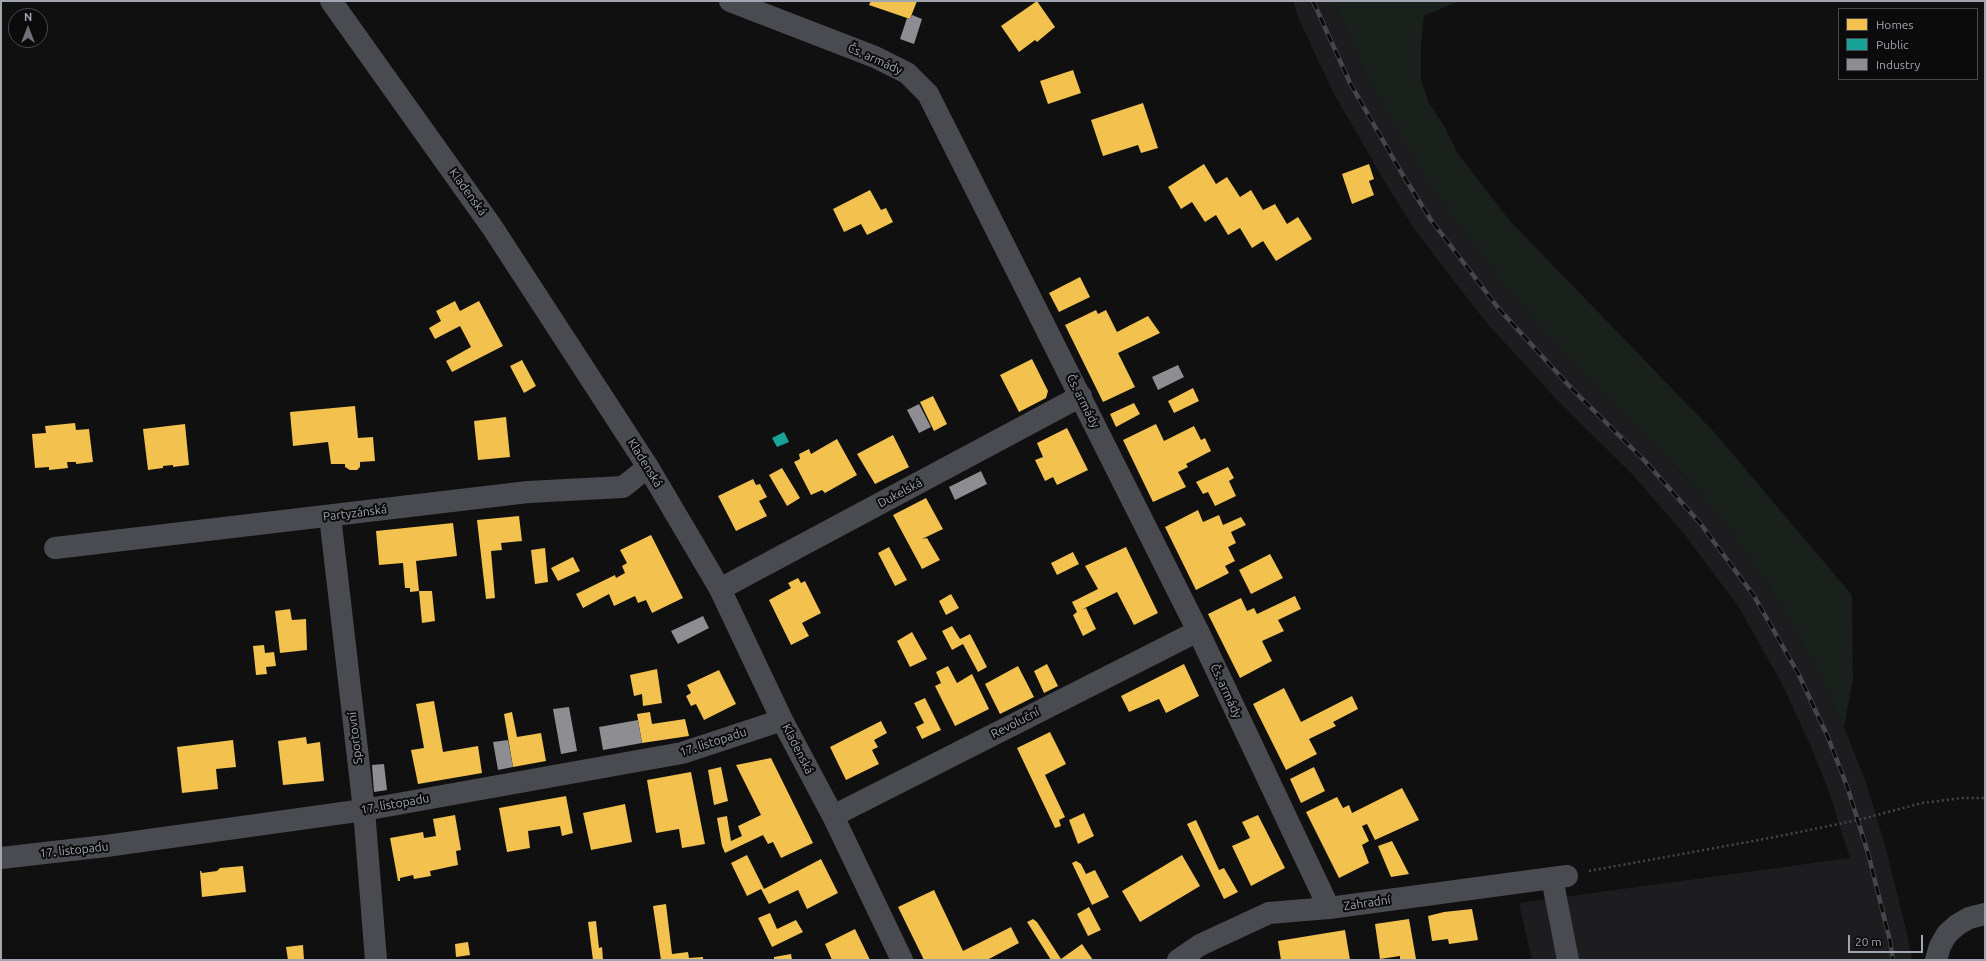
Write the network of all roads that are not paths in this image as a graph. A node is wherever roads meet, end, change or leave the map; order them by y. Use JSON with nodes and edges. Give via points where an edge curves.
{"nodes":[{"id":1,"x":331,"y":1,"type":"edge"},
{"id":2,"x":730,"y":1,"type":"edge"},
{"id":3,"x":1081,"y":396,"type":"junction"},
{"id":4,"x":648,"y":467,"type":"junction"},
{"id":5,"x":330,"y":516,"type":"junction"},
{"id":6,"x":55,"y":548,"type":"dead end"},
{"id":7,"x":720,"y":589,"type":"junction"},
{"id":8,"x":1198,"y":631,"type":"junction"},
{"id":9,"x":782,"y":720,"type":"junction"},
{"id":10,"x":364,"y":810,"type":"junction"},
{"id":11,"x":833,"y":816,"type":"junction"},
{"id":12,"x":1,"y":858,"type":"edge"},
{"id":13,"x":1329,"y":908,"type":"junction"},
{"id":14,"x":1985,"y":914,"type":"edge"},
{"id":15,"x":376,"y":960,"type":"edge"},
{"id":16,"x":902,"y":960,"type":"edge"},
{"id":17,"x":1178,"y":960,"type":"edge"},
{"id":18,"x":1568,"y":960,"type":"edge"},
{"id":19,"x":1936,"y":960,"type":"edge"}],
"edges":[{"from":1,"to":4,"type":"street","name":"Kladenská","via":[[492,227]]},
{"from":2,"to":3,"type":"street","name":"Čs. armády","via":[[875,57],[907,73],[928,94]]},
{"from":3,"to":7,"type":"street","name":"Dukelská"},
{"from":3,"to":8,"type":"street","name":"Čs. armády"},
{"from":4,"to":5,"type":"street","name":"Partyzánská","via":[[623,487],[528,492]]},
{"from":4,"to":7,"type":"street","name":"Kladenská"},
{"from":5,"to":6,"type":"street","name":"Partyzánská"},
{"from":5,"to":10,"type":"street","name":"Sportovní"},
{"from":7,"to":9,"type":"street","name":"Kladenská"},
{"from":8,"to":11,"type":"street","name":"Revoluční"},
{"from":8,"to":13,"type":"street","name":"Čs. armády"},
{"from":9,"to":10,"type":"street","name":"17. listopadu","via":[[682,753]]},
{"from":9,"to":11,"type":"street","name":"Kladenská"},
{"from":10,"to":12,"type":"street","name":"17. listopadu"},
{"from":10,"to":15,"type":"street","name":"Sportovní"},
{"from":11,"to":16,"type":"street","name":"Kladenská"},
{"from":13,"to":17,"type":"street","name":"Zahradní","via":[[1269,913],[1200,945]]},
{"from":13,"to":18,"type":"street","name":"Zahradní","via":[[1560,877]]},
{"from":14,"to":19,"type":"street","via":[[1969,918],[1952,929],[1940,946]]}]}
